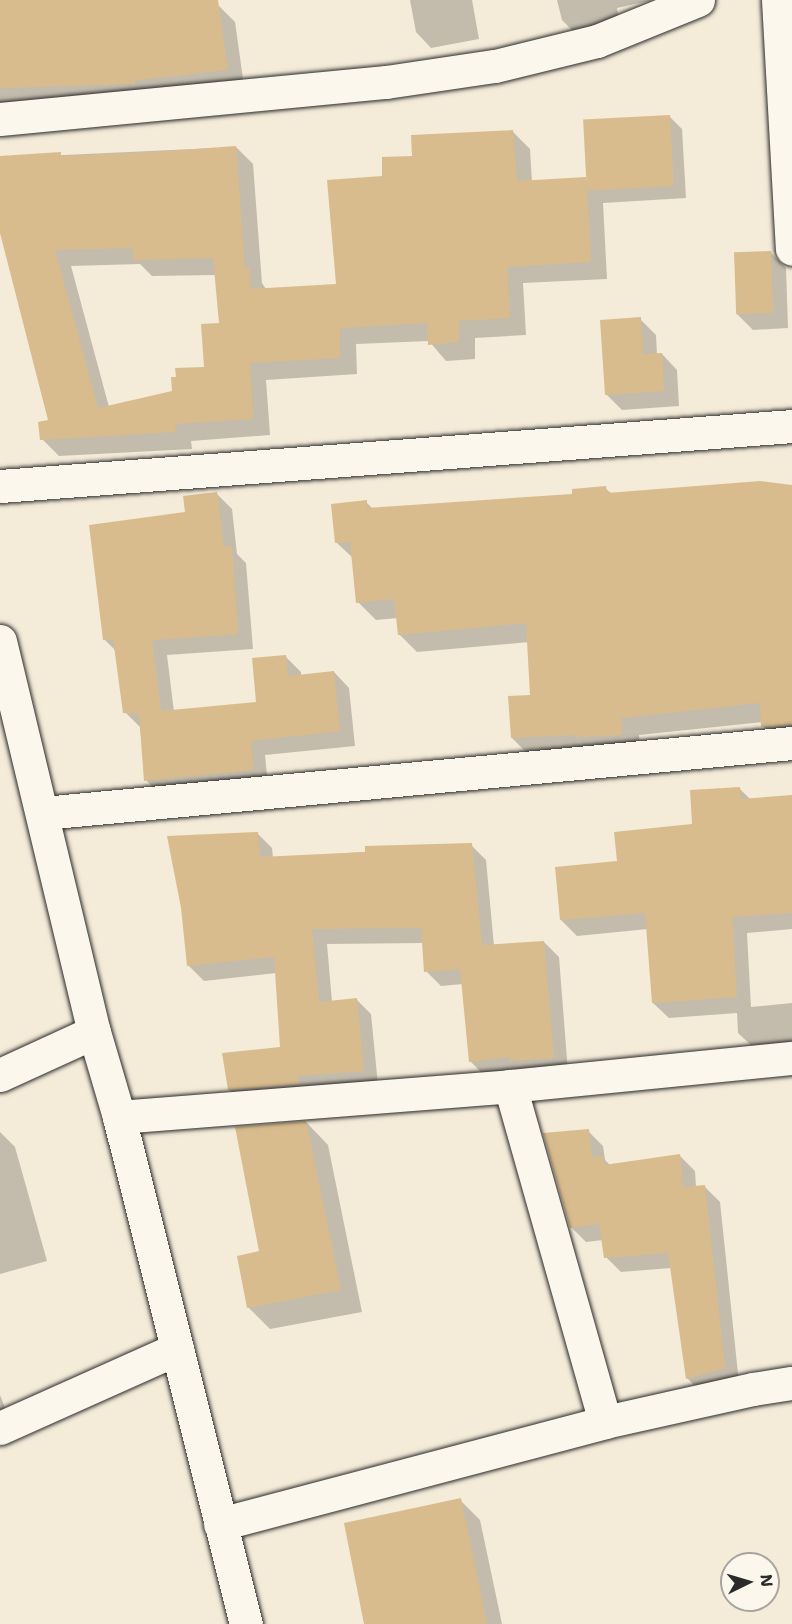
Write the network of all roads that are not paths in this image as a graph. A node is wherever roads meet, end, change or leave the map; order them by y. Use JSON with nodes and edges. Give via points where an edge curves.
{"nodes":[{"id":1,"x":698,"y":0,"type":"edge"},
{"id":2,"x":778,"y":0,"type":"edge"},
{"id":3,"x":0,"y":119,"type":"edge"},
{"id":4,"x":792,"y":249,"type":"edge"},
{"id":5,"x":792,"y":426,"type":"edge"},
{"id":6,"x":0,"y":486,"type":"edge"},
{"id":7,"x":0,"y":640,"type":"edge"},
{"id":8,"x":5,"y":678,"type":"edge"},
{"id":9,"x":792,"y":743,"type":"edge"},
{"id":10,"x":43,"y":813,"type":"junction"},
{"id":11,"x":94,"y":1032,"type":"junction"},
{"id":12,"x":792,"y":1058,"type":"edge"},
{"id":13,"x":0,"y":1075,"type":"edge"},
{"id":14,"x":510,"y":1086,"type":"junction"},
{"id":15,"x":119,"y":1117,"type":"junction"},
{"id":16,"x":177,"y":1350,"type":"junction"},
{"id":17,"x":792,"y":1383,"type":"edge"},
{"id":18,"x":605,"y":1422,"type":"junction"},
{"id":19,"x":0,"y":1428,"type":"edge"},
{"id":20,"x":220,"y":1524,"type":"junction"},
{"id":21,"x":246,"y":1624,"type":"edge"}],
"edges":[{"from":1,"to":3,"type":"main road","via":[[597,41],[495,66],[386,82]]},
{"from":2,"to":4,"type":"main road"},
{"from":5,"to":6,"type":"main road"},
{"from":7,"to":8,"type":"main road"},
{"from":8,"to":10,"type":"main road"},
{"from":9,"to":10,"type":"main road"},
{"from":10,"to":11,"type":"main road"},
{"from":11,"to":13,"type":"main road"},
{"from":11,"to":15,"type":"main road"},
{"from":12,"to":14,"type":"main road"},
{"from":14,"to":15,"type":"main road"},
{"from":14,"to":18,"type":"main road"},
{"from":15,"to":16,"type":"main road"},
{"from":16,"to":19,"type":"main road"},
{"from":16,"to":20,"type":"main road"},
{"from":17,"to":18,"type":"main road"},
{"from":18,"to":20,"type":"main road"},
{"from":20,"to":21,"type":"main road"}]}
